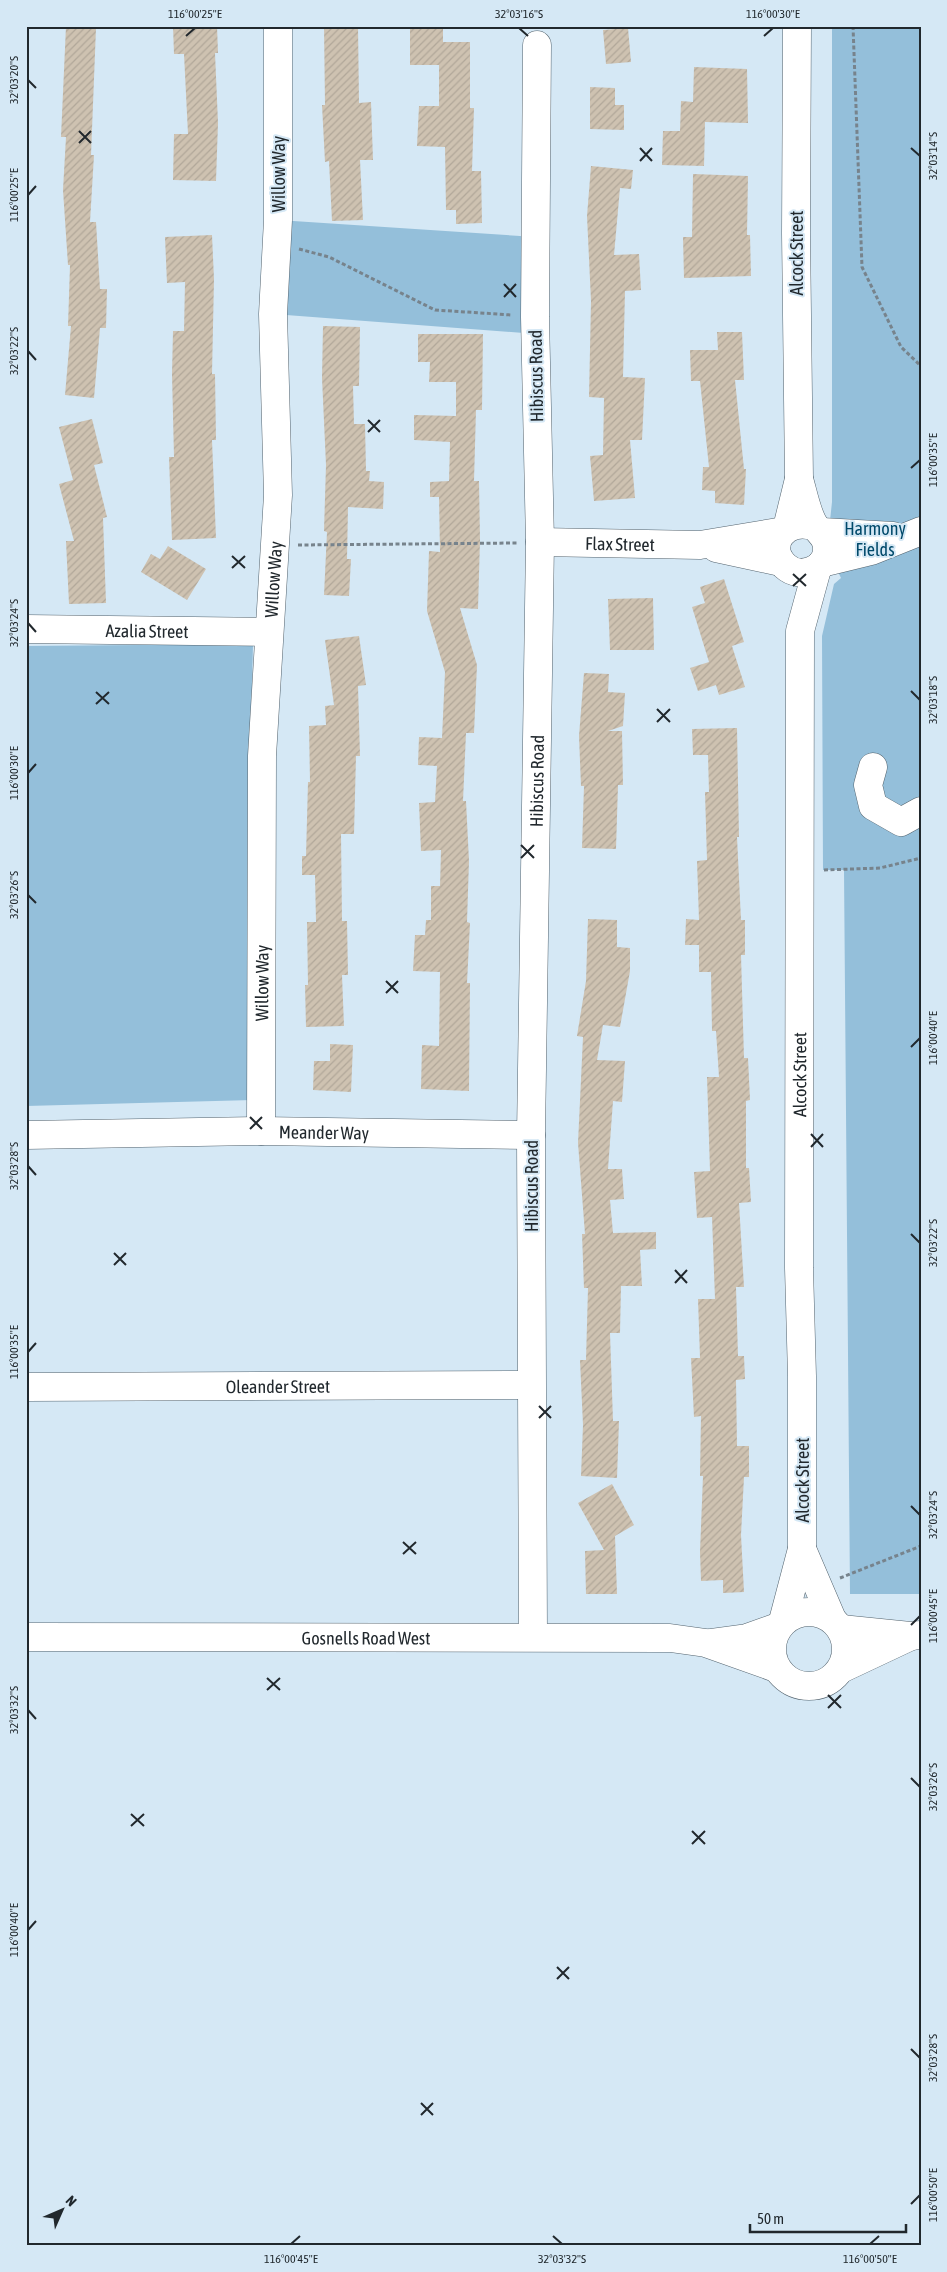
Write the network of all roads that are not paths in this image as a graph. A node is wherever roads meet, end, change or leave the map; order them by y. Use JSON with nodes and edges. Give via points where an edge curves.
{"nodes":[{"id":1,"x":278,"y":26,"type":"edge"},
{"id":2,"x":797,"y":26,"type":"edge"},
{"id":3,"x":537,"y":45,"type":"dead end"},
{"id":4,"x":799,"y":479,"type":"junction"},
{"id":5,"x":786,"y":530,"type":"junction"},
{"id":6,"x":818,"y":530,"type":"junction"},
{"id":7,"x":916,"y":533,"type":"edge"},
{"id":8,"x":540,"y":542,"type":"junction"},
{"id":9,"x":700,"y":545,"type":"junction"},
{"id":10,"x":784,"y":565,"type":"junction"},
{"id":11,"x":819,"y":566,"type":"junction"},
{"id":12,"x":26,"y":629,"type":"edge"},
{"id":13,"x":800,"y":631,"type":"junction"},
{"id":14,"x":269,"y":632,"type":"junction"},
{"id":15,"x":873,"y":767,"type":"dead end"},
{"id":16,"x":921,"y":811,"type":"edge"},
{"id":17,"x":261,"y":1131,"type":"junction"},
{"id":18,"x":26,"y":1135,"type":"edge"},
{"id":19,"x":530,"y":1135,"type":"junction"},
{"id":20,"x":531,"y":1386,"type":"junction"},
{"id":21,"x":26,"y":1387,"type":"edge"},
{"id":22,"x":802,"y":1549,"type":"junction"},
{"id":23,"x":781,"y":1624,"type":"junction"},
{"id":24,"x":836,"y":1624,"type":"junction"},
{"id":25,"x":533,"y":1636,"type":"junction"},
{"id":26,"x":916,"y":1636,"type":"edge"},
{"id":27,"x":26,"y":1637,"type":"edge"},
{"id":28,"x":706,"y":1643,"type":"junction"},
{"id":29,"x":776,"y":1668,"type":"junction"},
{"id":30,"x":841,"y":1669,"type":"junction"}],
"edges":[{"from":1,"to":14,"type":"street","name":"Willow Way","via":[[277,244],[273,314],[278,495]]},
{"from":2,"to":4,"type":"street","name":"Alcock Street"},
{"from":3,"to":8,"type":"street","name":"Hibiscus Road","via":[[535,317]]},
{"from":4,"to":5,"type":"street","name":"Alcock Street"},
{"from":4,"to":6,"type":"street","name":"Alcock Street"},
{"from":5,"to":6,"type":"street","via":[[806,523]]},
{"from":5,"to":9,"type":"street","name":"Flax Street"},
{"from":5,"to":10,"type":"street","name":"Alcock Street","via":[[779,537],[778,544]]},
{"from":6,"to":7,"type":"street","via":[[876,537]]},
{"from":6,"to":11,"type":"street","name":"Alcock Street","via":[[826,540],[827,549]]},
{"from":7,"to":11,"type":"street","via":[[871,551]]},
{"from":8,"to":9,"type":"street","name":"Flax Street"},
{"from":8,"to":19,"type":"street","name":"Hibiscus Road"},
{"from":9,"to":10,"type":"street","name":"Flax Street"},
{"from":10,"to":11,"type":"street","via":[[797,573]]},
{"from":10,"to":13,"type":"street","name":"Alcock Street"},
{"from":11,"to":13,"type":"street","name":"Alcock Street"},
{"from":12,"to":14,"type":"street","name":"Azalia Street"},
{"from":13,"to":22,"type":"street","name":"Alcock Street"},
{"from":14,"to":17,"type":"street","name":"Willow Way","via":[[262,756]]},
{"from":15,"to":16,"type":"street","via":[[868,785],[873,806],[901,822]]},
{"from":17,"to":18,"type":"street","name":"Meander Way"},
{"from":17,"to":19,"type":"street","name":"Meander Way"},
{"from":19,"to":20,"type":"street","name":"Hibiscus Road"},
{"from":20,"to":21,"type":"street","name":"Oleander Street"},
{"from":20,"to":25,"type":"street","name":"Hibiscus Road"},
{"from":22,"to":23,"type":"street","name":"Alcock Street"},
{"from":22,"to":24,"type":"street","name":"Alcock Street"},
{"from":23,"to":24,"type":"street","name":"Gosnells Road West","via":[[792,1615],[807,1612],[823,1614]]},
{"from":23,"to":28,"type":"street","name":"Gosnells Road West","via":[[747,1638]]},
{"from":23,"to":29,"type":"street","via":[[771,1647]]},
{"from":24,"to":26,"type":"street","name":"Gosnells Road West"},
{"from":24,"to":30,"type":"street","via":[[846,1649]]},
{"from":25,"to":27,"type":"street","name":"Gosnells Road West"},
{"from":25,"to":28,"type":"street","name":"Gosnells Road West","via":[[670,1638]]},
{"from":26,"to":30,"type":"street","name":"Gosnells Road West"},
{"from":28,"to":29,"type":"street","name":"Gosnells Road West"},
{"from":29,"to":30,"type":"street","name":"Gosnells Road West","via":[[796,1684],[808,1686],[821,1685]]}]}
